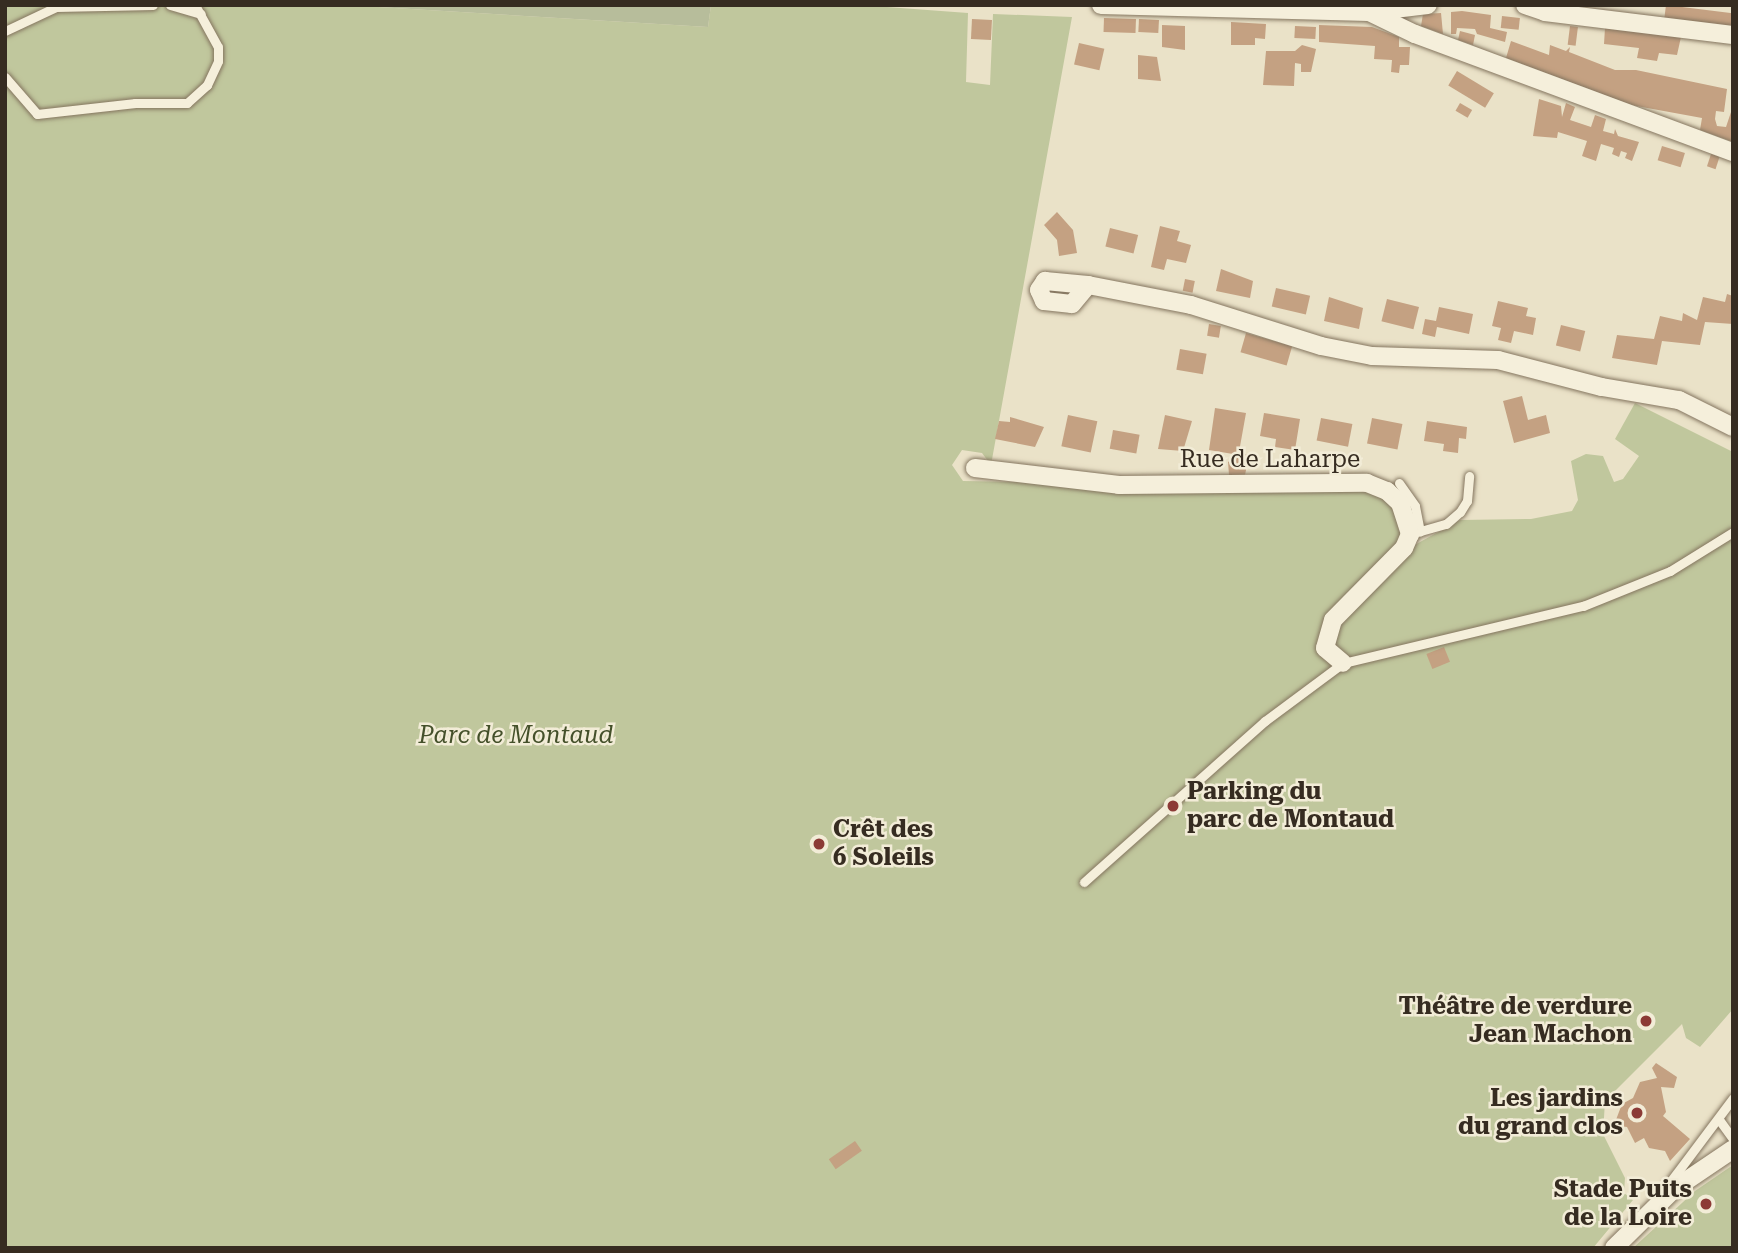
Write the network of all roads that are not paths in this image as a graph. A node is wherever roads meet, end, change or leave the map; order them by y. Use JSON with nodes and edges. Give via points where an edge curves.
{"nodes":[{"id":1,"x":153,"y":5,"type":"edge"},
{"id":2,"x":170,"y":5,"type":"edge"},
{"id":3,"x":1101,"y":5,"type":"edge"},
{"id":4,"x":1428,"y":5,"type":"edge"},
{"id":5,"x":1525,"y":5,"type":"edge"},
{"id":6,"x":1324,"y":8,"type":"edge"},
{"id":7,"x":198,"y":10,"type":"edge"},
{"id":8,"x":1369,"y":12,"type":"junction"},
{"id":9,"x":5,"y":31,"type":"edge"},
{"id":10,"x":1733,"y":35,"type":"edge"},
{"id":11,"x":5,"y":77,"type":"edge"},
{"id":12,"x":1733,"y":152,"type":"edge"},
{"id":13,"x":1088,"y":285,"type":"dead end"},
{"id":14,"x":1733,"y":413,"type":"edge"},
{"id":15,"x":1733,"y":426,"type":"edge"},
{"id":16,"x":975,"y":468,"type":"dead end"},
{"id":17,"x":1469,"y":476,"type":"dead end"},
{"id":18,"x":1399,"y":483,"type":"dead end"},
{"id":19,"x":1415,"y":533,"type":"junction"},
{"id":20,"x":1733,"y":533,"type":"edge"},
{"id":21,"x":1343,"y":663,"type":"junction"},
{"id":22,"x":1084,"y":882,"type":"dead end"},
{"id":23,"x":1733,"y":1098,"type":"edge"},
{"id":24,"x":1720,"y":1121,"type":"junction"},
{"id":25,"x":1733,"y":1139,"type":"edge"},
{"id":26,"x":1733,"y":1149,"type":"edge"},
{"id":27,"x":1644,"y":1215,"type":"junction"},
{"id":28,"x":1614,"y":1248,"type":"edge"}],
"edges":[{"from":1,"to":9,"type":"lane","via":[[56,7]]},
{"from":2,"to":7,"type":"lane"},
{"from":3,"to":6,"type":"street"},
{"from":4,"to":8,"type":"street"},
{"from":5,"to":10,"type":"street","via":[[1545,12]]},
{"from":6,"to":8,"type":"street"},
{"from":7,"to":11,"type":"lane","via":[[218,47],[218,61],[207,85],[187,103],[37,114]]},
{"from":8,"to":12,"type":"street","via":[[1415,34]]},
{"from":13,"to":15,"type":"street","via":[[1191,305],[1321,346],[1372,356],[1498,360],[1552,371],[1602,387],[1679,400]]},
{"from":14,"to":15,"type":"lane","via":[[1728,418]]},
{"from":16,"to":19,"type":"street","name":"Rue de Laharpe","via":[[1119,485],[1367,483],[1387,491],[1400,503]]},
{"from":17,"to":19,"type":"lane","via":[[1467,501],[1460,512],[1447,524]]},
{"from":18,"to":19,"type":"lane","via":[[1415,506]]},
{"from":19,"to":21,"type":"street","via":[[1333,620],[1325,648]]},
{"from":20,"to":21,"type":"lane","via":[[1670,571],[1583,606]]},
{"from":21,"to":22,"type":"lane","via":[[1265,721]]},
{"from":23,"to":24,"type":"lane"},
{"from":24,"to":25,"type":"lane"},
{"from":24,"to":27,"type":"lane"},
{"from":26,"to":27,"type":"street"},
{"from":27,"to":28,"type":"street"}]}
